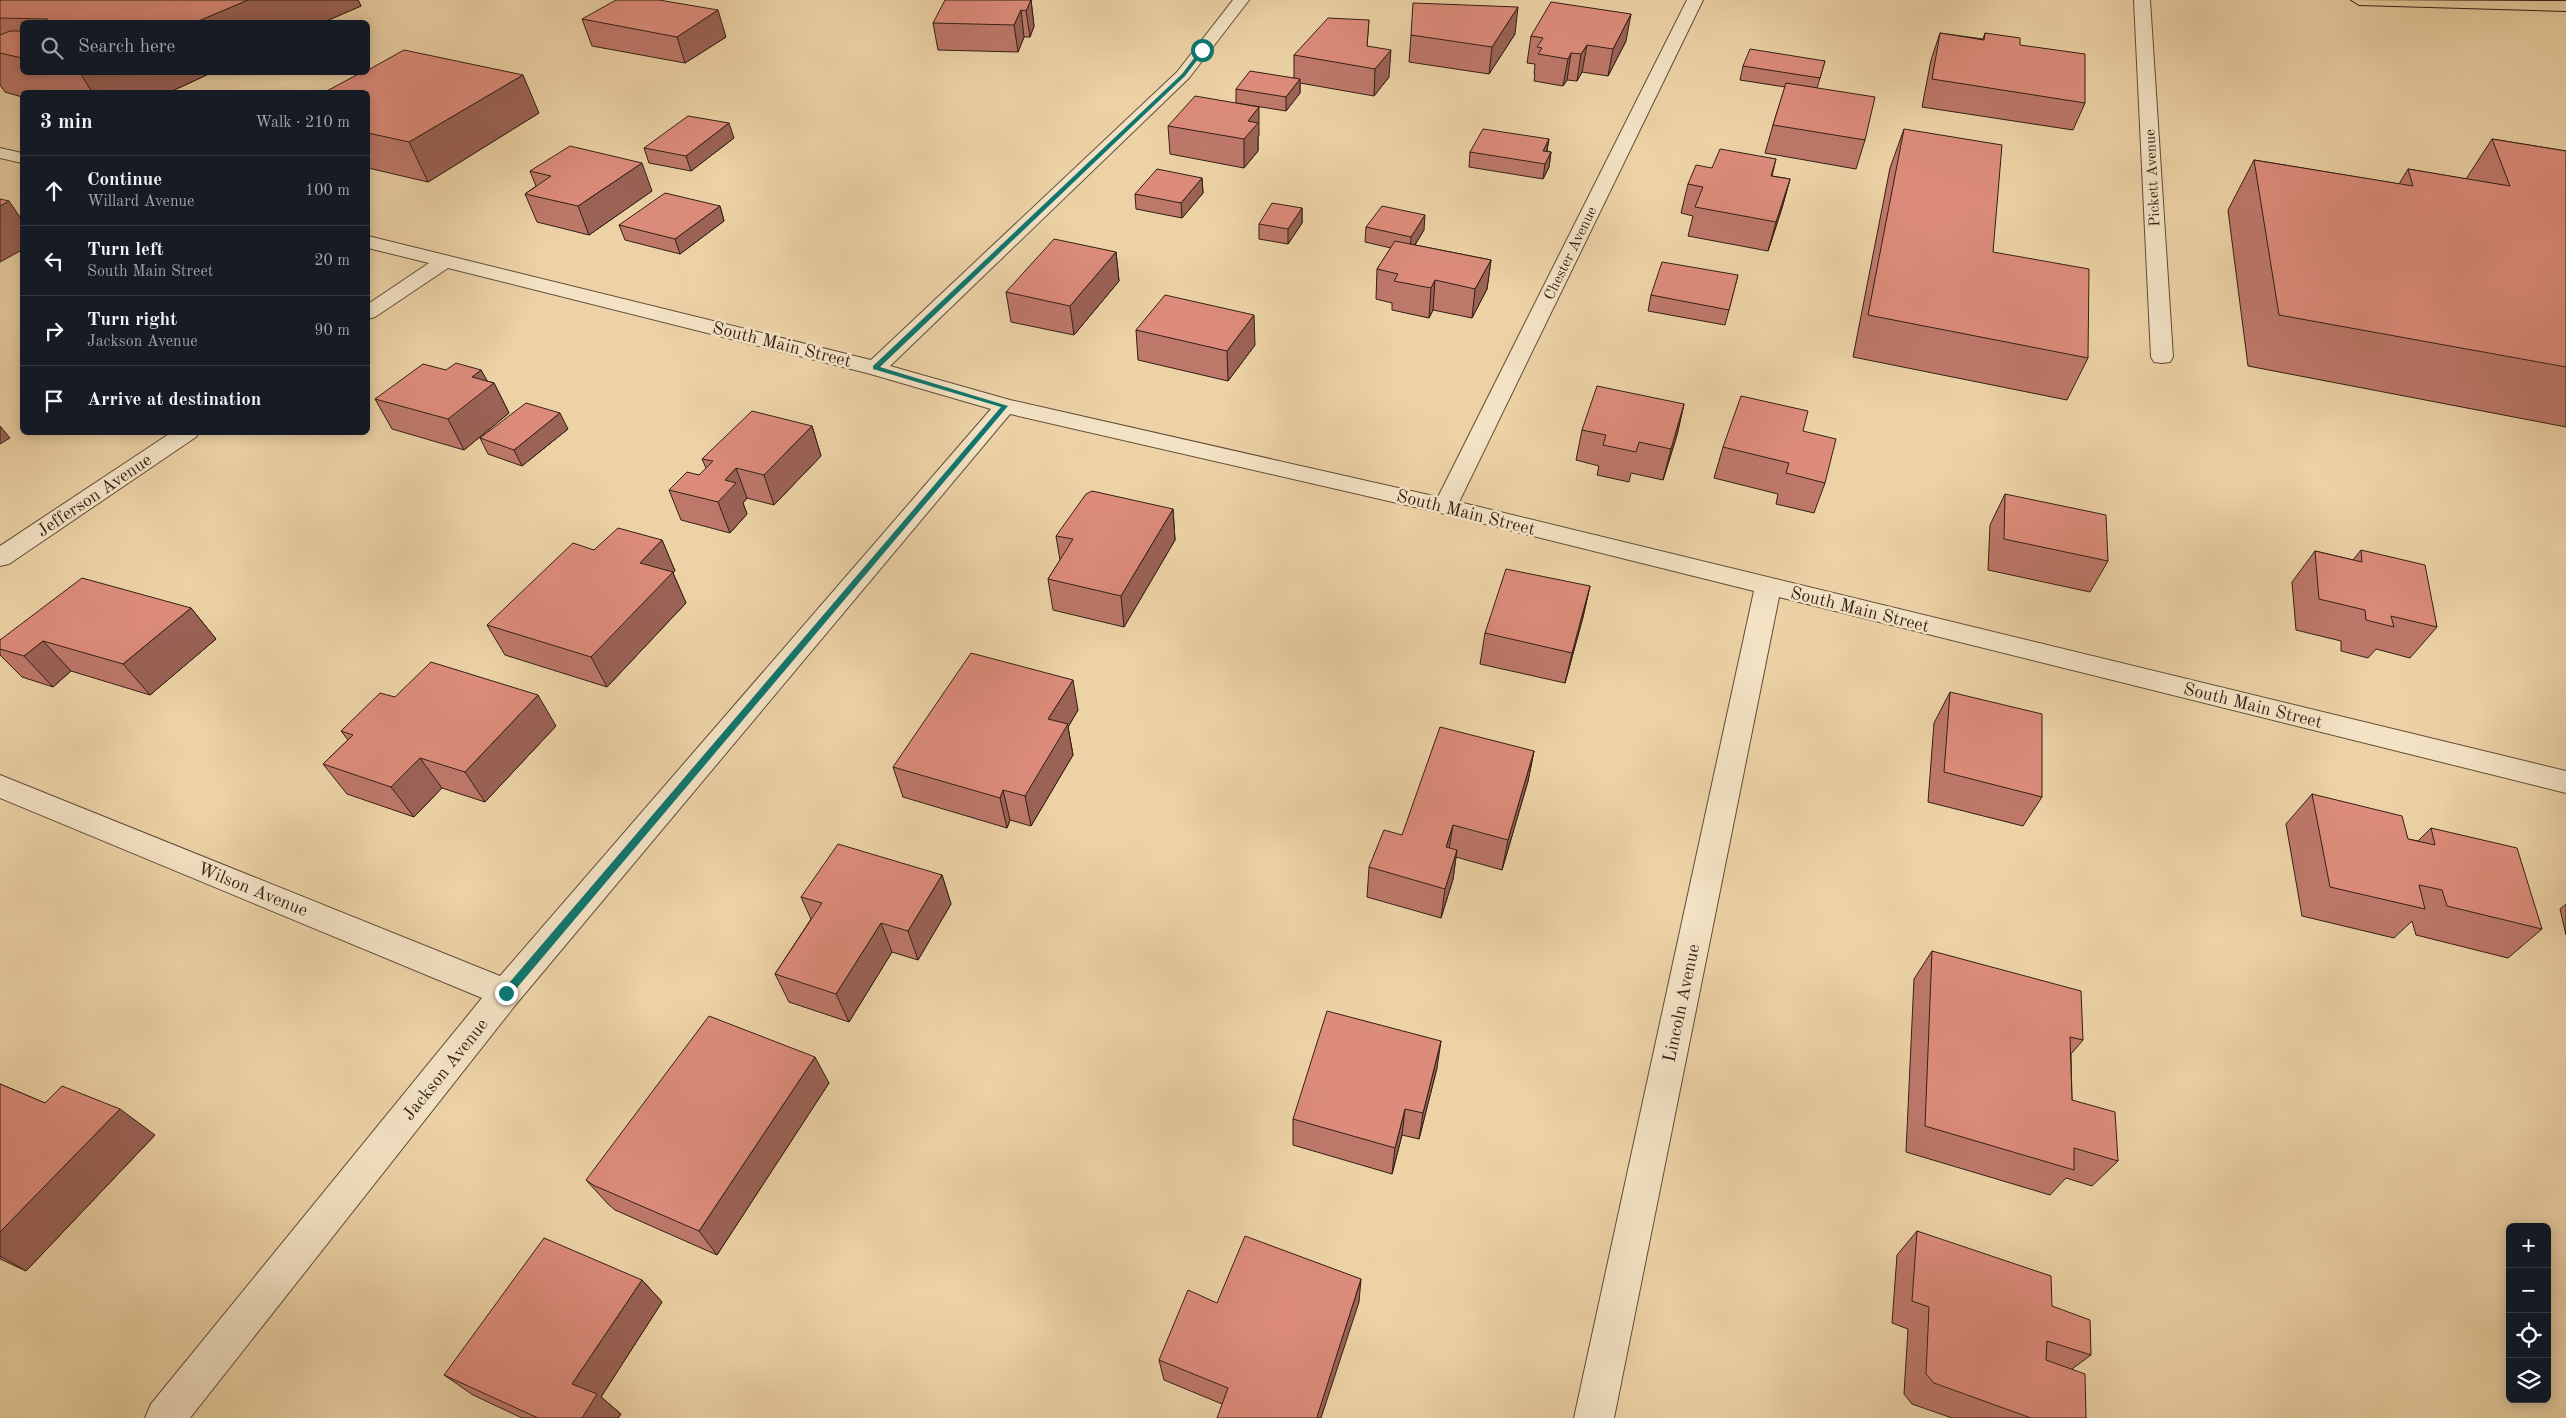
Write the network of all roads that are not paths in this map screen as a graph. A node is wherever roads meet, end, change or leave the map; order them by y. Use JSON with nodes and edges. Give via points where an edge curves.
{"nodes":[{"id":1,"x":1240,"y":0,"type":"edge"},
{"id":2,"x":1695,"y":0,"type":"edge"},
{"id":3,"x":2142,"y":0,"type":"edge"},
{"id":4,"x":2359,"y":0,"type":"edge"},
{"id":5,"x":2566,"y":6,"type":"edge"},
{"id":6,"x":0,"y":153,"type":"edge"},
{"id":7,"x":20,"y":158,"type":"edge"},
{"id":8,"x":370,"y":242,"type":"edge"},
{"id":9,"x":445,"y":261,"type":"junction"},
{"id":10,"x":370,"y":312,"type":"edge"},
{"id":11,"x":2162,"y":356,"type":"dead end"},
{"id":12,"x":875,"y":368,"type":"junction"},
{"id":13,"x":1005,"y":406,"type":"junction"},
{"id":14,"x":184,"y":435,"type":"edge"},
{"id":15,"x":1444,"y":506,"type":"junction"},
{"id":16,"x":0,"y":558,"type":"edge"},
{"id":17,"x":1768,"y":587,"type":"junction"},
{"id":18,"x":2566,"y":782,"type":"edge"},
{"id":19,"x":0,"y":786,"type":"edge"},
{"id":20,"x":506,"y":993,"type":"junction"},
{"id":21,"x":165,"y":1418,"type":"edge"},
{"id":22,"x":1594,"y":1418,"type":"edge"}],
"edges":[{"from":1,"to":12,"type":"street","via":[[1183,75]]},
{"from":2,"to":15,"type":"street","name":"Chester Avenue"},
{"from":3,"to":11,"type":"street","name":"Pickett Avenue"},
{"from":4,"to":5,"type":"main road"},
{"from":6,"to":7,"type":"street"},
{"from":8,"to":9,"type":"street","name":"South Main Street"},
{"from":9,"to":10,"type":"street"},
{"from":9,"to":12,"type":"street","name":"South Main Street"},
{"from":12,"to":13,"type":"street","name":"South Main Street"},
{"from":13,"to":15,"type":"street","name":"South Main Street"},
{"from":13,"to":20,"type":"street","name":"Jackson Avenue"},
{"from":14,"to":16,"type":"street","name":"Jefferson Avenue"},
{"from":15,"to":17,"type":"street","name":"South Main Street"},
{"from":17,"to":18,"type":"street","name":"South Main Street"},
{"from":17,"to":22,"type":"street","name":"Lincoln Avenue"},
{"from":19,"to":20,"type":"street","name":"Wilson Avenue"},
{"from":20,"to":21,"type":"street","name":"Jackson Avenue"}]}
